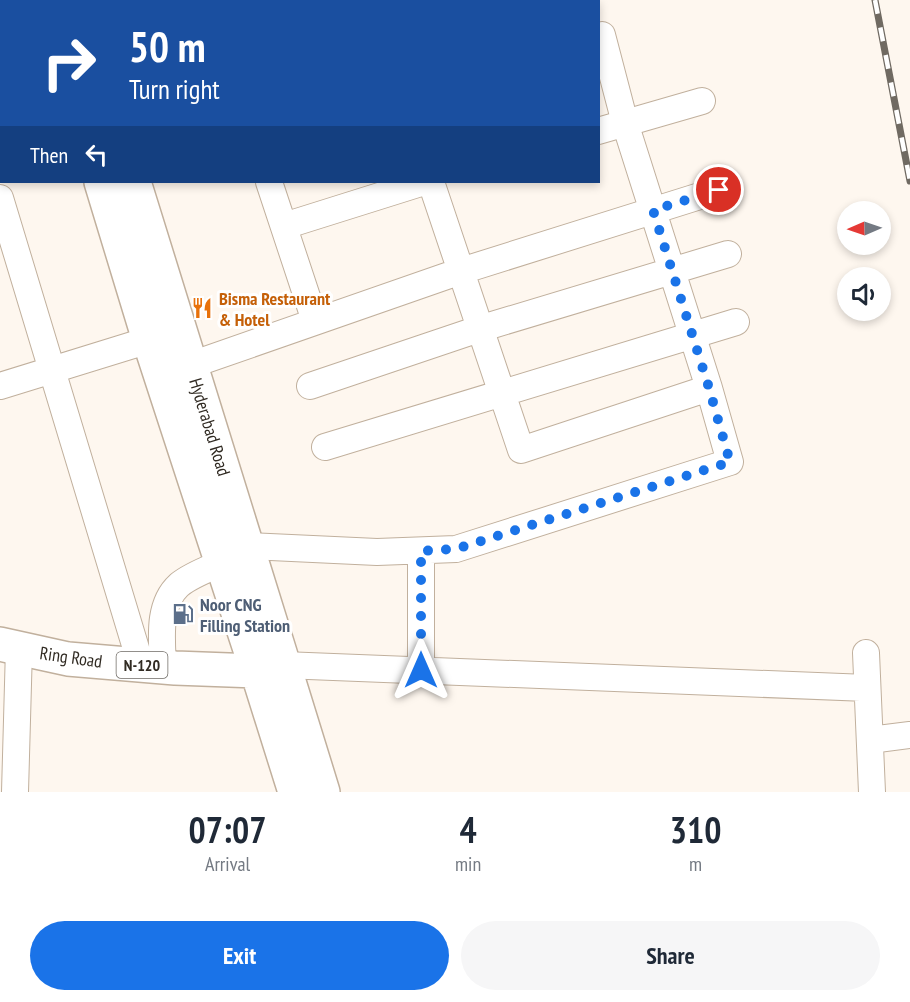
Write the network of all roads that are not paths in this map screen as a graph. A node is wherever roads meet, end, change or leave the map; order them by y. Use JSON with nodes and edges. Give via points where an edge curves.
{"nodes":[{"id":1,"x":600,"y":36,"type":"edge"},
{"id":2,"x":702,"y":101,"type":"dead end"},
{"id":3,"x":625,"y":123,"type":"junction"},
{"id":4,"x":600,"y":130,"type":"edge"},
{"id":5,"x":101,"y":183,"type":"edge"},
{"id":6,"x":134,"y":183,"type":"edge"},
{"id":7,"x":269,"y":183,"type":"edge"},
{"id":8,"x":421,"y":183,"type":"edge"},
{"id":9,"x":431,"y":183,"type":"edge"},
{"id":10,"x":719,"y":190,"type":"dead end"},
{"id":11,"x":0,"y":198,"type":"edge"},
{"id":12,"x":653,"y":210,"type":"junction"},
{"id":13,"x":284,"y":226,"type":"junction"},
{"id":14,"x":728,"y":254,"type":"dead end"},
{"id":15,"x":672,"y":270,"type":"junction"},
{"id":16,"x":461,"y":271,"type":"junction"},
{"id":17,"x":315,"y":321,"type":"junction"},
{"id":18,"x":736,"y":322,"type":"dead end"},
{"id":19,"x":480,"y":329,"type":"junction"},
{"id":20,"x":692,"y":335,"type":"junction"},
{"id":21,"x":149,"y":340,"type":"junction"},
{"id":22,"x":191,"y":365,"type":"junction"},
{"id":23,"x":51,"y":370,"type":"junction"},
{"id":24,"x":0,"y":386,"type":"edge"},
{"id":25,"x":310,"y":386,"type":"dead end"},
{"id":26,"x":709,"y":388,"type":"junction"},
{"id":27,"x":502,"y":393,"type":"junction"},
{"id":28,"x":325,"y":447,"type":"dead end"},
{"id":29,"x":421,"y":551,"type":"junction"},
{"id":30,"x":234,"y":555,"type":"junction"},
{"id":31,"x":9,"y":646,"type":"edge"},
{"id":32,"x":866,"y":653,"type":"dead end"},
{"id":33,"x":152,"y":666,"type":"junction"},
{"id":34,"x":275,"y":669,"type":"junction"},
{"id":35,"x":421,"y":670,"type":"junction"},
{"id":36,"x":867,"y":688,"type":"junction"},
{"id":37,"x":910,"y":735,"type":"edge"},
{"id":38,"x":870,"y":740,"type":"junction"},
{"id":39,"x":15,"y":792,"type":"edge"},
{"id":40,"x":295,"y":792,"type":"edge"},
{"id":41,"x":323,"y":792,"type":"edge"},
{"id":42,"x":872,"y":792,"type":"edge"}],
"edges":[{"from":1,"to":3,"type":"street"},
{"from":2,"to":3,"type":"street"},
{"from":3,"to":4,"type":"street"},
{"from":3,"to":12,"type":"street"},
{"from":5,"to":21,"type":"main road"},
{"from":6,"to":22,"type":"main road","name":"Hyderabad Road"},
{"from":7,"to":13,"type":"street"},
{"from":8,"to":13,"type":"street"},
{"from":9,"to":16,"type":"street"},
{"from":10,"to":12,"type":"street"},
{"from":11,"to":23,"type":"street"},
{"from":12,"to":15,"type":"street"},
{"from":12,"to":16,"type":"street"},
{"from":13,"to":17,"type":"street"},
{"from":14,"to":15,"type":"street"},
{"from":15,"to":19,"type":"street"},
{"from":15,"to":20,"type":"street"},
{"from":16,"to":17,"type":"street"},
{"from":16,"to":19,"type":"street"},
{"from":17,"to":22,"type":"street"},
{"from":18,"to":20,"type":"street"},
{"from":19,"to":25,"type":"street"},
{"from":19,"to":27,"type":"street"},
{"from":20,"to":26,"type":"street"},
{"from":20,"to":27,"type":"street"},
{"from":21,"to":23,"type":"street"},
{"from":21,"to":30,"type":"main road"},
{"from":22,"to":30,"type":"main road","name":"Hyderabad Road"},
{"from":23,"to":24,"type":"street"},
{"from":23,"to":33,"type":"street"},
{"from":26,"to":27,"type":"street","via":[[520,450]]},
{"from":26,"to":29,"type":"street","via":[[730,462],[456,549]]},
{"from":27,"to":28,"type":"street"},
{"from":29,"to":30,"type":"street"},
{"from":29,"to":35,"type":"street"},
{"from":30,"to":33,"type":"street","via":[[179,585],[163,615],[162,637]]},
{"from":30,"to":34,"type":"main road"},
{"from":31,"to":33,"type":"main road","name":"Ring Road","number":"N-120","via":[[68,659]]},
{"from":31,"to":39,"type":"street"},
{"from":32,"to":36,"type":"street"},
{"from":33,"to":34,"type":"main road","name":"Ring Road","number":"N-120"},
{"from":34,"to":35,"type":"street"},
{"from":34,"to":40,"type":"main road"},
{"from":34,"to":41,"type":"main road"},
{"from":35,"to":36,"type":"street"},
{"from":36,"to":38,"type":"street"},
{"from":37,"to":38,"type":"street"},
{"from":38,"to":42,"type":"street"}]}
